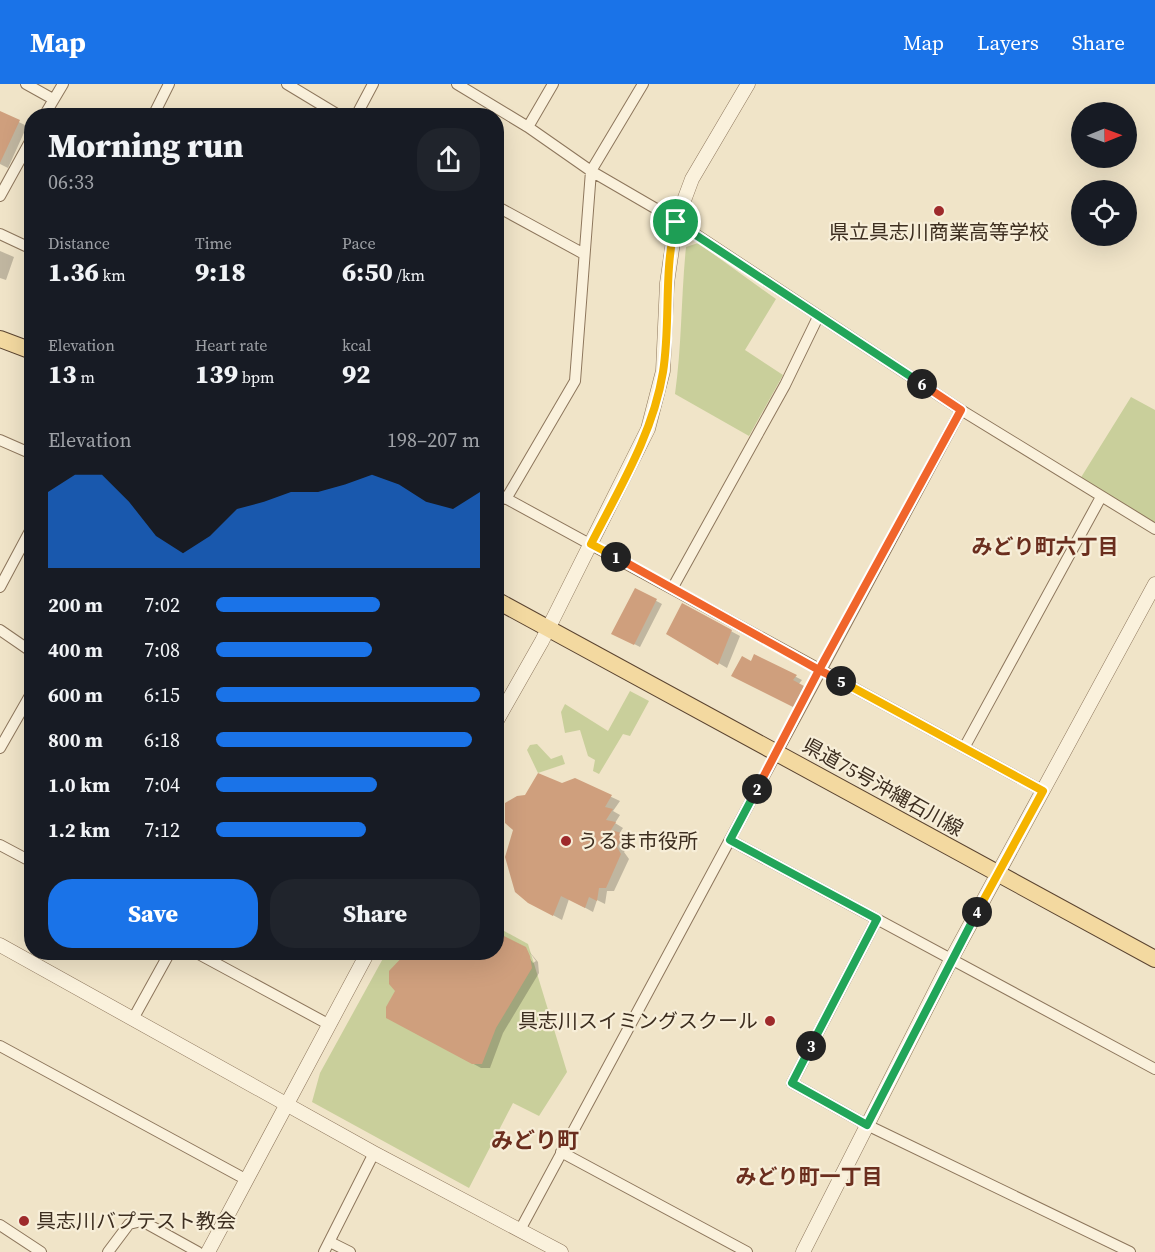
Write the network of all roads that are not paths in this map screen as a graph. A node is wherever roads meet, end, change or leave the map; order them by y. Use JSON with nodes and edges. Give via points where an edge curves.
{"nodes":[{"id":1,"x":26,"y":84,"type":"edge"},
{"id":2,"x":63,"y":84,"type":"edge"},
{"id":3,"x":169,"y":84,"type":"edge"},
{"id":4,"x":286,"y":84,"type":"edge"},
{"id":5,"x":373,"y":84,"type":"edge"},
{"id":6,"x":553,"y":84,"type":"edge"},
{"id":7,"x":644,"y":84,"type":"edge"},
{"id":8,"x":748,"y":84,"type":"edge"},
{"id":9,"x":461,"y":85,"type":"edge"},
{"id":10,"x":53,"y":99,"type":"junction"},
{"id":11,"x":48,"y":108,"type":"edge"},
{"id":12,"x":157,"y":108,"type":"edge"},
{"id":13,"x":326,"y":108,"type":"edge"},
{"id":14,"x":360,"y":108,"type":"edge"},
{"id":15,"x":498,"y":108,"type":"edge"},
{"id":16,"x":504,"y":112,"type":"edge"},
{"id":17,"x":528,"y":127,"type":"junction"},
{"id":18,"x":24,"y":152,"type":"edge"},
{"id":19,"x":591,"y":171,"type":"junction"},
{"id":20,"x":0,"y":196,"type":"edge"},
{"id":21,"x":504,"y":210,"type":"edge"},
{"id":22,"x":676,"y":222,"type":"junction"},
{"id":23,"x":0,"y":234,"type":"edge"},
{"id":24,"x":24,"y":245,"type":"edge"},
{"id":25,"x":584,"y":254,"type":"junction"},
{"id":26,"x":818,"y":317,"type":"junction"},
{"id":27,"x":0,"y":339,"type":"edge"},
{"id":28,"x":24,"y":348,"type":"edge"},
{"id":29,"x":961,"y":410,"type":"junction"},
{"id":30,"x":0,"y":440,"type":"edge"},
{"id":31,"x":24,"y":450,"type":"edge"},
{"id":32,"x":504,"y":493,"type":"edge"},
{"id":33,"x":504,"y":497,"type":"edge"},
{"id":34,"x":1101,"y":497,"type":"junction"},
{"id":35,"x":1155,"y":530,"type":"edge"},
{"id":36,"x":24,"y":542,"type":"edge"},
{"id":37,"x":591,"y":544,"type":"junction"},
{"id":38,"x":1155,"y":584,"type":"edge"},
{"id":39,"x":0,"y":587,"type":"edge"},
{"id":40,"x":673,"y":587,"type":"junction"},
{"id":41,"x":504,"y":604,"type":"edge"},
{"id":42,"x":548,"y":628,"type":"junction"},
{"id":43,"x":0,"y":630,"type":"edge"},
{"id":44,"x":24,"y":646,"type":"edge"},
{"id":45,"x":819,"y":670,"type":"junction"},
{"id":46,"x":504,"y":705,"type":"edge"},
{"id":47,"x":24,"y":706,"type":"edge"},
{"id":48,"x":0,"y":748,"type":"edge"},
{"id":49,"x":964,"y":748,"type":"junction"},
{"id":50,"x":776,"y":752,"type":"junction"},
{"id":51,"x":1043,"y":791,"type":"junction"},
{"id":52,"x":730,"y":840,"type":"junction"},
{"id":53,"x":0,"y":845,"type":"edge"},
{"id":54,"x":24,"y":858,"type":"edge"},
{"id":55,"x":998,"y":873,"type":"junction"},
{"id":56,"x":877,"y":919,"type":"junction"},
{"id":57,"x":2,"y":949,"type":"edge"},
{"id":58,"x":952,"y":958,"type":"junction"},
{"id":59,"x":1155,"y":959,"type":"edge"},
{"id":60,"x":166,"y":960,"type":"edge"},
{"id":61,"x":210,"y":960,"type":"edge"},
{"id":62,"x":364,"y":960,"type":"edge"},
{"id":63,"x":133,"y":1019,"type":"junction"},
{"id":64,"x":328,"y":1024,"type":"junction"},
{"id":65,"x":0,"y":1046,"type":"edge"},
{"id":66,"x":1155,"y":1069,"type":"edge"},
{"id":67,"x":286,"y":1104,"type":"junction"},
{"id":68,"x":867,"y":1125,"type":"junction"},
{"id":69,"x":561,"y":1152,"type":"junction"},
{"id":70,"x":374,"y":1154,"type":"junction"},
{"id":71,"x":247,"y":1180,"type":"junction"},
{"id":72,"x":0,"y":1225,"type":"edge"},
{"id":73,"x":520,"y":1230,"type":"junction"},
{"id":74,"x":330,"y":1242,"type":"junction"},
{"id":75,"x":41,"y":1252,"type":"edge"},
{"id":76,"x":108,"y":1252,"type":"edge"},
{"id":77,"x":198,"y":1252,"type":"edge"},
{"id":78,"x":208,"y":1252,"type":"edge"},
{"id":79,"x":324,"y":1252,"type":"edge"},
{"id":80,"x":350,"y":1252,"type":"edge"},
{"id":81,"x":561,"y":1252,"type":"edge"},
{"id":82,"x":747,"y":1252,"type":"edge"},
{"id":83,"x":802,"y":1252,"type":"edge"},
{"id":84,"x":1130,"y":1252,"type":"edge"}],
"edges":[{"from":1,"to":10,"type":"street"},
{"from":2,"to":10,"type":"street"},
{"from":3,"to":12,"type":"street"},
{"from":4,"to":13,"type":"street"},
{"from":5,"to":14,"type":"street"},
{"from":6,"to":17,"type":"street"},
{"from":7,"to":19,"type":"street"},
{"from":8,"to":22,"type":"street","via":[[692,179]]},
{"from":9,"to":15,"type":"street"},
{"from":10,"to":11,"type":"street"},
{"from":16,"to":17,"type":"street"},
{"from":17,"to":19,"type":"street"},
{"from":18,"to":20,"type":"street"},
{"from":19,"to":22,"type":"street"},
{"from":19,"to":25,"type":"street"},
{"from":21,"to":25,"type":"street"},
{"from":22,"to":26,"type":"street"},
{"from":22,"to":37,"type":"street","via":[[668,261],[666,353],[660,392],[642,444]]},
{"from":23,"to":24,"type":"street"},
{"from":25,"to":32,"type":"street","via":[[575,381]]},
{"from":26,"to":29,"type":"street"},
{"from":26,"to":40,"type":"street"},
{"from":27,"to":28,"type":"main road"},
{"from":29,"to":34,"type":"street"},
{"from":29,"to":45,"type":"street"},
{"from":30,"to":31,"type":"street"},
{"from":33,"to":37,"type":"street"},
{"from":34,"to":35,"type":"street"},
{"from":34,"to":49,"type":"street"},
{"from":36,"to":39,"type":"street"},
{"from":37,"to":40,"type":"street"},
{"from":37,"to":42,"type":"street"},
{"from":38,"to":51,"type":"street"},
{"from":40,"to":45,"type":"street"},
{"from":41,"to":42,"type":"main road","name":"県道75号沖縄石川線"},
{"from":42,"to":46,"type":"street"},
{"from":42,"to":50,"type":"main road","name":"県道75号沖縄石川線"},
{"from":43,"to":44,"type":"street"},
{"from":45,"to":49,"type":"street"},
{"from":45,"to":50,"type":"street"},
{"from":47,"to":48,"type":"street"},
{"from":49,"to":51,"type":"street"},
{"from":50,"to":52,"type":"street"},
{"from":50,"to":55,"type":"main road","name":"県道75号沖縄石川線"},
{"from":51,"to":55,"type":"street"},
{"from":52,"to":56,"type":"street"},
{"from":52,"to":69,"type":"street"},
{"from":53,"to":54,"type":"street"},
{"from":55,"to":58,"type":"street"},
{"from":55,"to":59,"type":"main road","name":"県道75号沖縄石川線"},
{"from":56,"to":58,"type":"street"},
{"from":56,"to":68,"type":"street","via":[[792,1083]]},
{"from":57,"to":63,"type":"street"},
{"from":58,"to":66,"type":"street"},
{"from":58,"to":68,"type":"street"},
{"from":60,"to":63,"type":"street"},
{"from":61,"to":64,"type":"street"},
{"from":62,"to":64,"type":"street"},
{"from":63,"to":67,"type":"street"},
{"from":64,"to":67,"type":"street"},
{"from":65,"to":71,"type":"street"},
{"from":67,"to":70,"type":"street"},
{"from":67,"to":71,"type":"street"},
{"from":68,"to":83,"type":"street"},
{"from":68,"to":84,"type":"street"},
{"from":69,"to":73,"type":"street"},
{"from":69,"to":82,"type":"street"},
{"from":70,"to":73,"type":"street"},
{"from":70,"to":74,"type":"street"},
{"from":71,"to":78,"type":"street"},
{"from":72,"to":75,"type":"street"},
{"from":73,"to":81,"type":"street"},
{"from":74,"to":79,"type":"street"},
{"from":74,"to":80,"type":"street"},
{"from":76,"to":77,"type":"street","via":[[129,1224],[142,1221]]}]}
